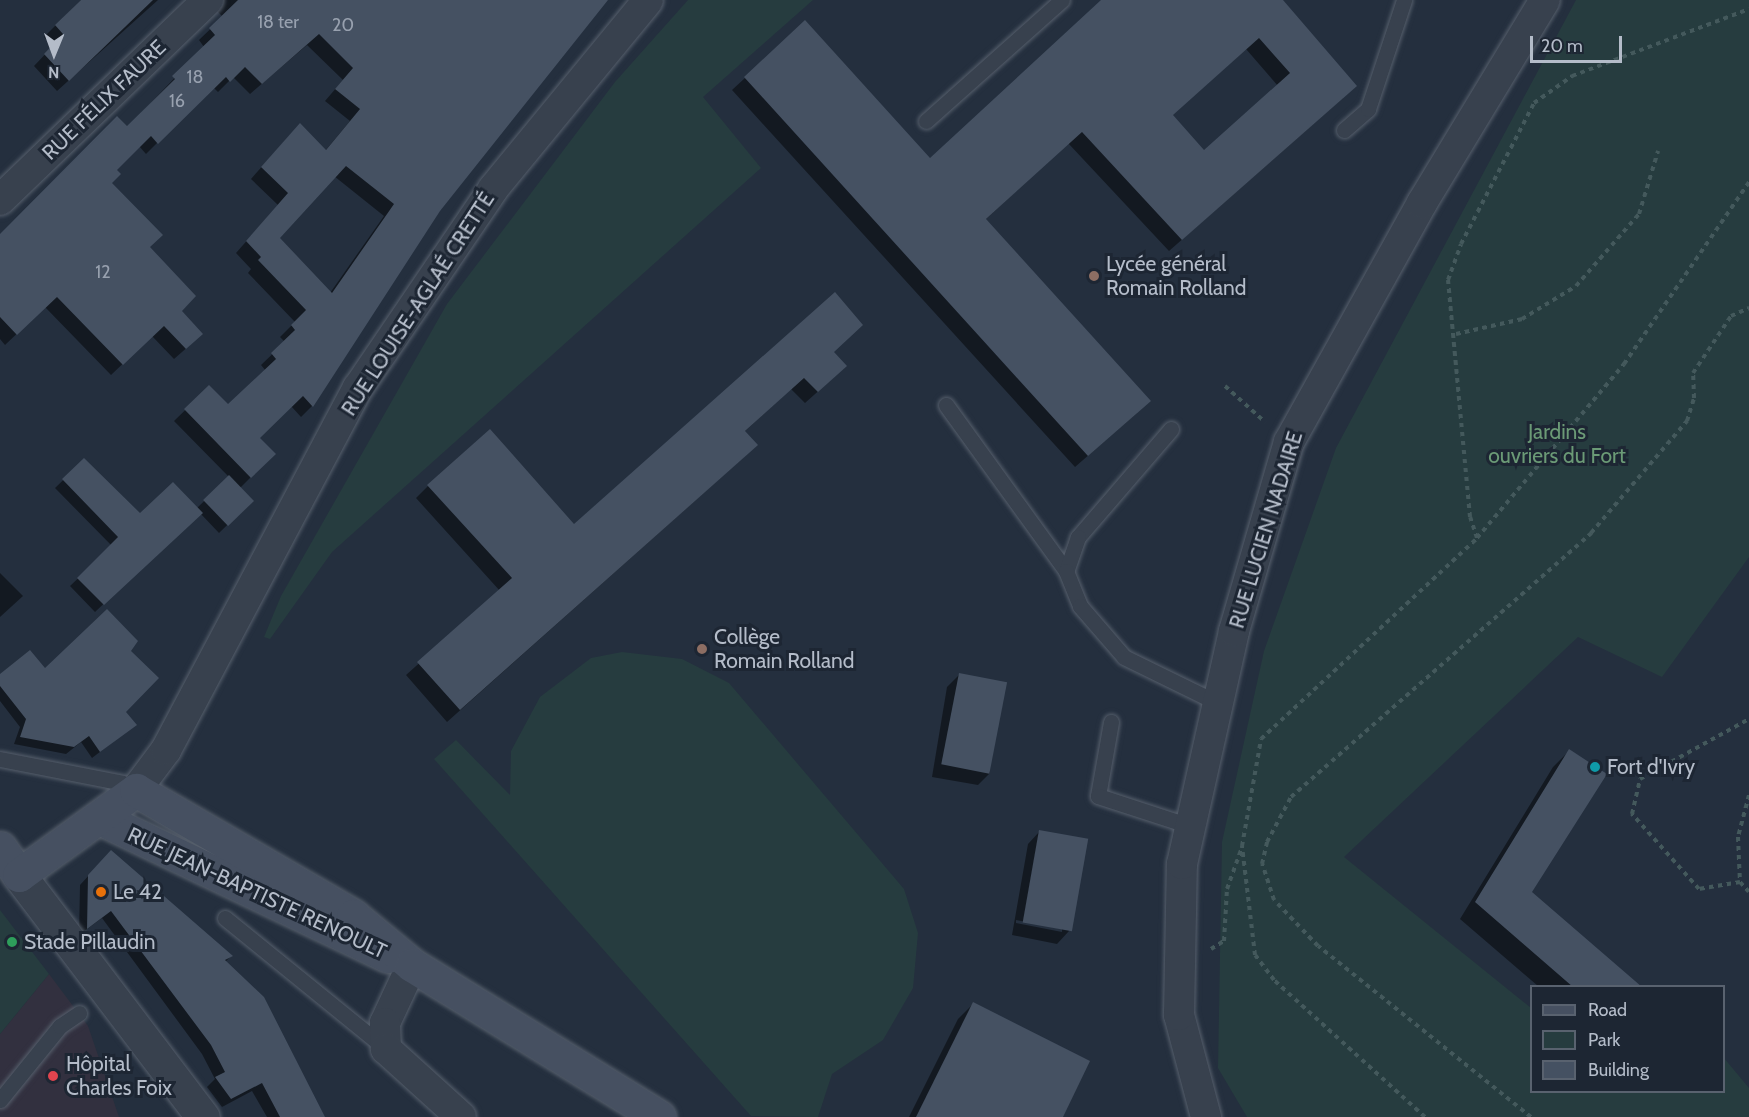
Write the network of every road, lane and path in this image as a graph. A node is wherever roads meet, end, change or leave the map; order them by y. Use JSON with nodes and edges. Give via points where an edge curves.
{"nodes":[{"id":1,"x":208,"y":0,"type":"edge"},
{"id":2,"x":1062,"y":0,"type":"edge"},
{"id":3,"x":1404,"y":0,"type":"edge"},
{"id":4,"x":1545,"y":0,"type":"edge"},
{"id":5,"x":640,"y":3,"type":"edge"},
{"id":6,"x":1749,"y":9,"type":"edge"},
{"id":7,"x":926,"y":121,"type":"dead end"},
{"id":8,"x":1344,"y":130,"type":"dead end"},
{"id":9,"x":1658,"y":151,"type":"dead end"},
{"id":10,"x":1749,"y":182,"type":"edge"},
{"id":11,"x":0,"y":200,"type":"edge"},
{"id":12,"x":1749,"y":308,"type":"edge"},
{"id":13,"x":1456,"y":334,"type":"junction"},
{"id":14,"x":1225,"y":386,"type":"dead end"},
{"id":15,"x":946,"y":405,"type":"dead end"},
{"id":16,"x":1252,"y":412,"type":"dead end"},
{"id":17,"x":1171,"y":429,"type":"dead end"},
{"id":18,"x":1477,"y":538,"type":"junction"},
{"id":19,"x":1066,"y":571,"type":"junction"},
{"id":20,"x":1218,"y":704,"type":"junction"},
{"id":21,"x":1749,"y":719,"type":"edge"},
{"id":22,"x":1111,"y":722,"type":"dead end"},
{"id":23,"x":0,"y":759,"type":"edge"},
{"id":24,"x":129,"y":787,"type":"junction"},
{"id":25,"x":1749,"y":795,"type":"edge"},
{"id":26,"x":102,"y":819,"type":"junction"},
{"id":27,"x":1187,"y":825,"type":"junction"},
{"id":28,"x":1242,"y":846,"type":"junction"},
{"id":29,"x":0,"y":848,"type":"edge"},
{"id":30,"x":19,"y":875,"type":"junction"},
{"id":31,"x":1740,"y":882,"type":"junction"},
{"id":32,"x":1749,"y":892,"type":"edge"},
{"id":33,"x":225,"y":918,"type":"dead end"},
{"id":34,"x":1180,"y":957,"type":"junction"},
{"id":35,"x":412,"y":965,"type":"junction"},
{"id":36,"x":79,"y":1013,"type":"dead end"},
{"id":37,"x":386,"y":1048,"type":"junction"},
{"id":38,"x":0,"y":1100,"type":"edge"},
{"id":39,"x":203,"y":1117,"type":"edge"},
{"id":40,"x":461,"y":1117,"type":"edge"},
{"id":41,"x":659,"y":1117,"type":"edge"},
{"id":42,"x":1206,"y":1117,"type":"edge"},
{"id":43,"x":1425,"y":1117,"type":"edge"},
{"id":44,"x":1531,"y":1117,"type":"edge"}],
"edges":[{"from":1,"to":11,"type":"street","name":"RUE FÉLIX FAURE"},
{"from":2,"to":7,"type":"lane"},
{"from":3,"to":8,"type":"lane","via":[[1368,109]]},
{"from":4,"to":20,"type":"street","name":"RUE LUCIEN NADAIRE","via":[[1422,203],[1289,442]]},
{"from":5,"to":24,"type":"street","name":"RUE LOUISE-AGLAÉ CRETTÉ","via":[[493,189],[358,388],[166,750]]},
{"from":6,"to":13,"type":"path","via":[[1572,76],[1534,104],[1461,244],[1448,280]]},
{"from":9,"to":13,"type":"path","via":[[1639,214],[1576,285],[1522,319]]},
{"from":10,"to":18,"type":"path","via":[[1624,364]]},
{"from":12,"to":44,"type":"path","via":[[1731,316],[1693,373],[1694,398],[1687,421],[1591,533],[1291,797],[1267,842],[1262,864],[1274,900],[1318,946]]},
{"from":13,"to":18,"type":"path","via":[[1470,518]]},
{"from":14,"to":16,"type":"path"},
{"from":15,"to":19,"type":"lane"},
{"from":17,"to":19,"type":"lane","via":[[1078,537]]},
{"from":18,"to":28,"type":"path","via":[[1261,739]]},
{"from":19,"to":20,"type":"lane","via":[[1080,606],[1124,657]]},
{"from":20,"to":27,"type":"street","name":"RUE LUCIEN NADAIRE"},
{"from":21,"to":31,"type":"path","via":[[1640,779],[1632,814],[1699,889]]},
{"from":22,"to":27,"type":"lane","via":[[1098,796]]},
{"from":23,"to":24,"type":"lane"},
{"from":24,"to":26,"type":"main road","name":"RUE JEAN-BAPTISTE RENOULT"},
{"from":24,"to":35,"type":"main road","name":"RUE JEAN-BAPTISTE RENOULT","via":[[353,916]]},
{"from":25,"to":31,"type":"path","via":[[1738,837]]},
{"from":26,"to":30,"type":"main road","name":"RUE JEAN-BAPTISTE RENOULT"},
{"from":26,"to":35,"type":"main road","name":"RUE JEAN-BAPTISTE RENOULT","via":[[343,939]]},
{"from":27,"to":34,"type":"street","name":"RUE LUCIEN NADAIRE"},
{"from":28,"to":34,"type":"path","via":[[1227,890],[1224,941]]},
{"from":28,"to":43,"type":"path","via":[[1255,955],[1274,980]]},
{"from":29,"to":30,"type":"main road"},
{"from":30,"to":39,"type":"street"},
{"from":31,"to":32,"type":"path"},
{"from":33,"to":37,"type":"lane"},
{"from":34,"to":42,"type":"street","name":"RUE LUCIEN NADAIRE","via":[[1179,1015]]},
{"from":35,"to":37,"type":"street","via":[[385,1023]]},
{"from":35,"to":41,"type":"main road","name":"RUE JEAN-BAPTISTE RENOULT"},
{"from":36,"to":38,"type":"lane","via":[[60,1026]]},
{"from":37,"to":40,"type":"street"}]}
